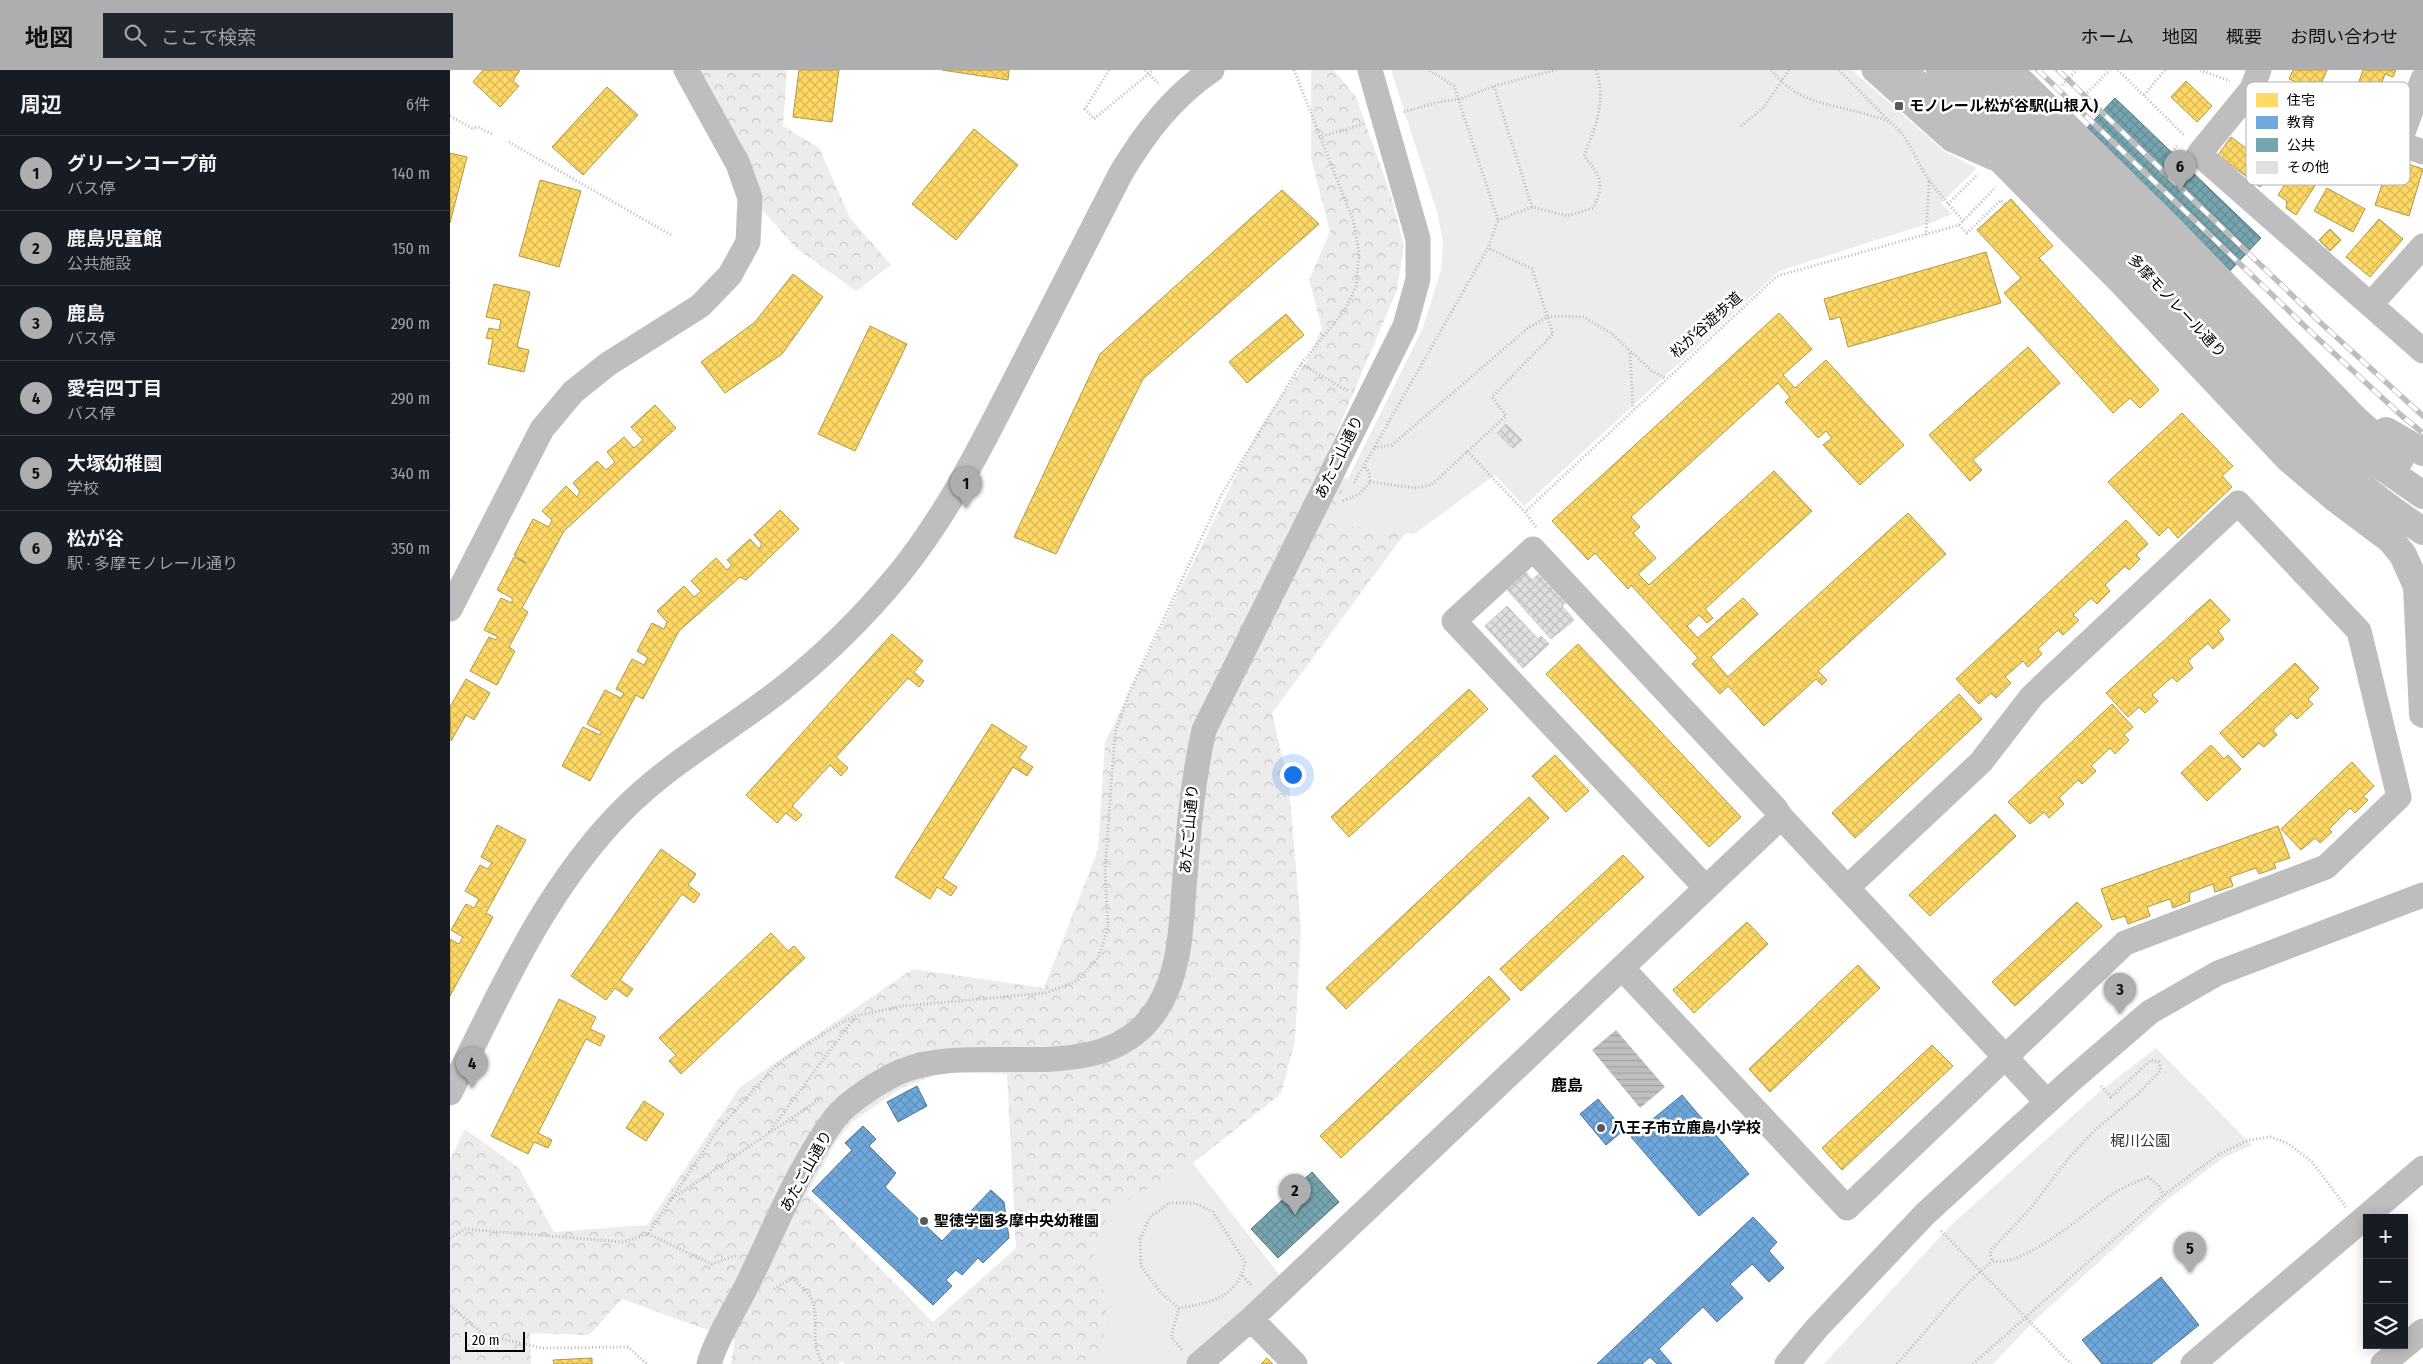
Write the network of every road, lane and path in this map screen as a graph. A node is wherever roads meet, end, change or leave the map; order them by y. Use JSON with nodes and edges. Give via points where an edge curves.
{"nodes":[{"id":1,"x":686,"y":70,"type":"edge"},
{"id":2,"x":1110,"y":70,"type":"edge"},
{"id":3,"x":1145,"y":70,"type":"edge"},
{"id":4,"x":1154,"y":70,"type":"edge"},
{"id":5,"x":1212,"y":70,"type":"edge"},
{"id":6,"x":1294,"y":70,"type":"edge"},
{"id":7,"x":1370,"y":70,"type":"edge"},
{"id":8,"x":1429,"y":70,"type":"edge"},
{"id":9,"x":1556,"y":70,"type":"edge"},
{"id":10,"x":1596,"y":70,"type":"edge"},
{"id":11,"x":1771,"y":70,"type":"edge"},
{"id":12,"x":1789,"y":70,"type":"edge"},
{"id":13,"x":1838,"y":70,"type":"edge"},
{"id":14,"x":1874,"y":70,"type":"edge"},
{"id":15,"x":1902,"y":70,"type":"edge"},
{"id":16,"x":1940,"y":70,"type":"edge"},
{"id":17,"x":1975,"y":70,"type":"edge"},
{"id":18,"x":2009,"y":70,"type":"edge"},
{"id":19,"x":2076,"y":70,"type":"edge"},
{"id":20,"x":2118,"y":70,"type":"edge"},
{"id":21,"x":2165,"y":70,"type":"edge"},
{"id":22,"x":2200,"y":70,"type":"edge"},
{"id":23,"x":1148,"y":75,"type":"junction"},
{"id":24,"x":2423,"y":78,"type":"edge"},
{"id":25,"x":2256,"y":80,"type":"edge"},
{"id":26,"x":1781,"y":82,"type":"junction"},
{"id":27,"x":2062,"y":85,"type":"dead end"},
{"id":28,"x":1162,"y":86,"type":"dead end"},
{"id":29,"x":1494,"y":86,"type":"junction"},
{"id":30,"x":2246,"y":93,"type":"edge"},
{"id":31,"x":2144,"y":95,"type":"junction"},
{"id":32,"x":1460,"y":99,"type":"junction"},
{"id":33,"x":2081,"y":100,"type":"dead end"},
{"id":34,"x":1439,"y":102,"type":"dead end"},
{"id":35,"x":2410,"y":113,"type":"edge"},
{"id":36,"x":450,"y":116,"type":"edge"},
{"id":37,"x":2097,"y":117,"type":"dead end"},
{"id":38,"x":1890,"y":122,"type":"junction"},
{"id":39,"x":1741,"y":126,"type":"dead end"},
{"id":40,"x":1345,"y":129,"type":"dead end"},
{"id":41,"x":492,"y":134,"type":"dead end"},
{"id":42,"x":1319,"y":137,"type":"junction"},
{"id":43,"x":509,"y":142,"type":"dead end"},
{"id":44,"x":2410,"y":147,"type":"edge"},
{"id":45,"x":2201,"y":151,"type":"junction"},
{"id":46,"x":2423,"y":152,"type":"edge"},
{"id":47,"x":1993,"y":165,"type":"junction"},
{"id":48,"x":1929,"y":180,"type":"junction"},
{"id":49,"x":1983,"y":201,"type":"dead end"},
{"id":50,"x":1948,"y":204,"type":"junction"},
{"id":51,"x":2005,"y":204,"type":"dead end"},
{"id":52,"x":1532,"y":207,"type":"junction"},
{"id":53,"x":1498,"y":220,"type":"junction"},
{"id":54,"x":1963,"y":221,"type":"junction"},
{"id":55,"x":1959,"y":225,"type":"junction"},
{"id":56,"x":671,"y":235,"type":"dead end"},
{"id":57,"x":1926,"y":235,"type":"junction"},
{"id":58,"x":2423,"y":246,"type":"edge"},
{"id":59,"x":1488,"y":248,"type":"junction"},
{"id":60,"x":2371,"y":304,"type":"junction"},
{"id":61,"x":1549,"y":316,"type":"junction"},
{"id":62,"x":2423,"y":351,"type":"edge"},
{"id":63,"x":1630,"y":353,"type":"junction"},
{"id":64,"x":1301,"y":364,"type":"junction"},
{"id":65,"x":1665,"y":378,"type":"junction"},
{"id":66,"x":2222,"y":390,"type":"junction"},
{"id":67,"x":1366,"y":401,"type":"junction"},
{"id":68,"x":2340,"y":402,"type":"junction"},
{"id":69,"x":1632,"y":409,"type":"junction"},
{"id":70,"x":2307,"y":441,"type":"junction"},
{"id":71,"x":1373,"y":448,"type":"junction"},
{"id":72,"x":1467,"y":451,"type":"junction"},
{"id":73,"x":2423,"y":452,"type":"edge"},
{"id":74,"x":1364,"y":466,"type":"junction"},
{"id":75,"x":2423,"y":476,"type":"edge"},
{"id":76,"x":1370,"y":482,"type":"junction"},
{"id":77,"x":2423,"y":495,"type":"edge"},
{"id":78,"x":1344,"y":500,"type":"junction"},
{"id":79,"x":1337,"y":504,"type":"dead end"},
{"id":80,"x":1525,"y":512,"type":"junction"},
{"id":81,"x":2423,"y":531,"type":"edge"},
{"id":82,"x":1533,"y":550,"type":"junction"},
{"id":83,"x":450,"y":609,"type":"edge"},
{"id":84,"x":2423,"y":714,"type":"edge"},
{"id":85,"x":1782,"y":817,"type":"junction"},
{"id":86,"x":1706,"y":888,"type":"junction"},
{"id":87,"x":1847,"y":888,"type":"junction"},
{"id":88,"x":2423,"y":895,"type":"edge"},
{"id":89,"x":1622,"y":968,"type":"junction"},
{"id":90,"x":855,"y":1016,"type":"junction"},
{"id":91,"x":2005,"y":1057,"type":"junction"},
{"id":92,"x":2101,"y":1086,"type":"dead end"},
{"id":93,"x":450,"y":1093,"type":"edge"},
{"id":94,"x":822,"y":1098,"type":"dead end"},
{"id":95,"x":2047,"y":1102,"type":"junction"},
{"id":96,"x":767,"y":1135,"type":"junction"},
{"id":97,"x":2422,"y":1172,"type":"edge"},
{"id":98,"x":2164,"y":1195,"type":"junction"},
{"id":99,"x":668,"y":1201,"type":"junction"},
{"id":100,"x":2358,"y":1223,"type":"junction"},
{"id":101,"x":1941,"y":1231,"type":"dead end"},
{"id":102,"x":648,"y":1234,"type":"junction"},
{"id":103,"x":450,"y":1238,"type":"edge"},
{"id":104,"x":745,"y":1252,"type":"dead end"},
{"id":105,"x":1992,"y":1261,"type":"junction"},
{"id":106,"x":1980,"y":1271,"type":"junction"},
{"id":107,"x":774,"y":1289,"type":"dead end"},
{"id":108,"x":450,"y":1306,"type":"edge"},
{"id":109,"x":1179,"y":1308,"type":"junction"},
{"id":110,"x":2025,"y":1318,"type":"junction"},
{"id":111,"x":1251,"y":1319,"type":"junction"},
{"id":112,"x":2423,"y":1331,"type":"edge"},
{"id":113,"x":1194,"y":1361,"type":"edge"},
{"id":114,"x":647,"y":1364,"type":"edge"},
{"id":115,"x":709,"y":1364,"type":"edge"},
{"id":116,"x":823,"y":1364,"type":"edge"},
{"id":117,"x":1295,"y":1364,"type":"edge"},
{"id":118,"x":1787,"y":1364,"type":"edge"},
{"id":119,"x":1897,"y":1364,"type":"edge"},
{"id":120,"x":1972,"y":1364,"type":"edge"},
{"id":121,"x":2071,"y":1364,"type":"edge"},
{"id":122,"x":2194,"y":1364,"type":"edge"},
{"id":123,"x":2383,"y":1364,"type":"edge"}],
"edges":[{"from":1,"to":83,"type":"street","via":[[738,164],[750,198],[748,242],[730,275],[700,306],[608,364],[573,392],[542,429]]},
{"from":2,"to":23,"type":"path","via":[[1085,109],[1094,120]]},
{"from":3,"to":23,"type":"path"},
{"from":4,"to":23,"type":"path"},
{"from":5,"to":93,"type":"street","via":[[1195,81],[1172,104],[1138,145],[960,487],[922,544],[841,636],[784,687],[660,776],[622,810],[594,842],[570,873],[522,951]]},
{"from":6,"to":42,"type":"path"},
{"from":7,"to":67,"type":"street","name":"あたご山通り","via":[[1418,239],[1418,279],[1405,326]]},
{"from":8,"to":32,"type":"path","via":[[1454,86]]},
{"from":9,"to":29,"type":"path"},
{"from":10,"to":52,"type":"path","via":[[1601,86],[1597,123],[1584,156],[1599,174],[1600,194],[1592,208],[1568,216]]},
{"from":11,"to":26,"type":"path"},
{"from":12,"to":26,"type":"path"},
{"from":13,"to":38,"type":"path"},
{"from":14,"to":47,"type":"street","via":[[1951,139]]},
{"from":15,"to":47,"type":"main road"},
{"from":16,"to":70,"type":"main road","name":"多摩モノレール通り","via":[[2091,214]]},
{"from":17,"to":77,"type":"main road","name":"多摩モノレール通り","via":[[2111,201],[2317,414]]},
{"from":18,"to":68,"type":"main road"},
{"from":19,"to":27,"type":"path"},
{"from":20,"to":31,"type":"path"},
{"from":21,"to":31,"type":"path"},
{"from":22,"to":25,"type":"path"},
{"from":23,"to":28,"type":"path"},
{"from":24,"to":35,"type":"street"},
{"from":26,"to":38,"type":"path","via":[[1792,92],[1819,104],[1857,111]]},
{"from":26,"to":39,"type":"path","via":[[1764,107]]},
{"from":29,"to":32,"type":"path"},
{"from":29,"to":52,"type":"path"},
{"from":30,"to":45,"type":"street"},
{"from":31,"to":45,"type":"path"},
{"from":32,"to":34,"type":"path"},
{"from":32,"to":53,"type":"path"},
{"from":33,"to":37,"type":"path"},
{"from":36,"to":41,"type":"path"},
{"from":38,"to":48,"type":"path","via":[[1905,138]]},
{"from":40,"to":42,"type":"path"},
{"from":42,"to":64,"type":"path","via":[[1353,220],[1358,252],[1356,286],[1346,310]]},
{"from":43,"to":56,"type":"path"},
{"from":44,"to":46,"type":"street"},
{"from":45,"to":60,"type":"street","via":[[2199,154]]},
{"from":47,"to":50,"type":"path"},
{"from":47,"to":66,"type":"main road","via":[[2120,281]]},
{"from":48,"to":50,"type":"path"},
{"from":48,"to":57,"type":"path"},
{"from":49,"to":54,"type":"path","name":"松が谷遊歩道"},
{"from":50,"to":54,"type":"path"},
{"from":51,"to":55,"type":"path","via":[[2001,200],[1967,233]]},
{"from":52,"to":53,"type":"path"},
{"from":53,"to":59,"type":"path"},
{"from":54,"to":55,"type":"path","name":"松が谷遊歩道"},
{"from":55,"to":57,"type":"path","name":"松が谷遊歩道"},
{"from":57,"to":65,"type":"path","name":"松が谷遊歩道","via":[[1777,276]]},
{"from":58,"to":60,"type":"street"},
{"from":59,"to":61,"type":"path","via":[[1532,269]]},
{"from":59,"to":71,"type":"path"},
{"from":60,"to":62,"type":"street"},
{"from":61,"to":63,"type":"path","via":[[1582,317],[1611,333]]},
{"from":61,"to":71,"type":"path","via":[[1528,328],[1392,445]]},
{"from":61,"to":72,"type":"path","via":[[1553,334],[1492,397],[1506,416]]},
{"from":63,"to":65,"type":"path"},
{"from":63,"to":69,"type":"path"},
{"from":64,"to":67,"type":"path"},
{"from":64,"to":90,"type":"path","via":[[1222,494],[1126,701],[1115,732],[1105,870],[1108,928],[1098,958],[1077,980],[1046,993],[903,1006]]},
{"from":65,"to":69,"type":"path","name":"松が谷遊歩道"},
{"from":66,"to":70,"type":"main road"},
{"from":66,"to":84,"type":"main road","via":[[2288,458],[2391,540],[2403,555],[2417,586]]},
{"from":67,"to":115,"type":"street","name":"あたご山通り","via":[[1204,730],[1194,771],[1179,949],[1169,985],[1156,1011],[1134,1033],[1107,1050],[1069,1058],[940,1061],[903,1071],[862,1095],[836,1116],[809,1158]]},
{"from":68,"to":73,"type":"main road"},
{"from":68,"to":75,"type":"main road","via":[[2388,450]]},
{"from":69,"to":80,"type":"path","name":"松が谷遊歩道"},
{"from":70,"to":81,"type":"main road","name":"多摩モノレール通り","via":[[2354,481]]},
{"from":71,"to":74,"type":"path"},
{"from":72,"to":76,"type":"path","via":[[1431,485],[1415,488]]},
{"from":72,"to":80,"type":"path"},
{"from":74,"to":76,"type":"path","via":[[1369,472]]},
{"from":74,"to":78,"type":"path"},
{"from":76,"to":78,"type":"path","via":[[1359,494]]},
{"from":78,"to":79,"type":"path"},
{"from":80,"to":82,"type":"path","via":[[1544,538]]},
{"from":82,"to":85,"type":"street"},
{"from":82,"to":86,"type":"street","via":[[1454,621]]},
{"from":85,"to":86,"type":"street"},
{"from":85,"to":87,"type":"street"},
{"from":86,"to":89,"type":"street"},
{"from":87,"to":91,"type":"street"},
{"from":87,"to":91,"type":"street","via":[[1981,762],[2032,696],[2238,503],[2359,631],[2399,797],[2326,867],[2125,942]]},
{"from":88,"to":95,"type":"street","via":[[2254,958],[2182,992],[2126,1031]]},
{"from":89,"to":91,"type":"street","via":[[1847,1208]]},
{"from":89,"to":111,"type":"street"},
{"from":90,"to":96,"type":"path"},
{"from":90,"to":99,"type":"path","via":[[777,1064],[716,1131]]},
{"from":91,"to":95,"type":"street"},
{"from":92,"to":105,"type":"path","via":[[2110,1096],[2151,1060],[2159,1062],[2161,1070],[2094,1131],[2030,1209],[1992,1249]]},
{"from":94,"to":96,"type":"path"},
{"from":95,"to":118,"type":"street","via":[[1925,1214]]},
{"from":96,"to":99,"type":"path"},
{"from":97,"to":100,"type":"street"},
{"from":98,"to":100,"type":"path","via":[[2219,1154],[2249,1140],[2271,1137],[2289,1144],[2312,1162]]},
{"from":98,"to":105,"type":"path","via":[[2148,1177],[2110,1195],[2029,1253],[2000,1263]]},
{"from":98,"to":110,"type":"path"},
{"from":99,"to":102,"type":"path"},
{"from":100,"to":122,"type":"street"},
{"from":101,"to":106,"type":"path"},
{"from":102,"to":103,"type":"path","via":[[623,1242],[465,1229]]},
{"from":102,"to":104,"type":"path","via":[[712,1264]]},
{"from":105,"to":106,"type":"path"},
{"from":106,"to":110,"type":"path"},
{"from":106,"to":119,"type":"path"},
{"from":107,"to":116,"type":"path","via":[[792,1278],[811,1297],[816,1318],[813,1339]]},
{"from":108,"to":114,"type":"path","via":[[485,1335],[542,1348],[628,1348]]},
{"from":109,"to":109,"type":"path","via":[[1212,1302],[1228,1293],[1243,1276],[1245,1262],[1213,1212],[1195,1203],[1169,1203],[1150,1217],[1140,1239],[1141,1266],[1160,1293]]},
{"from":109,"to":113,"type":"path","via":[[1171,1337]]},
{"from":110,"to":120,"type":"path"},
{"from":110,"to":121,"type":"path"},
{"from":111,"to":113,"type":"street"},
{"from":111,"to":117,"type":"street"},
{"from":112,"to":123,"type":"street"}]}
